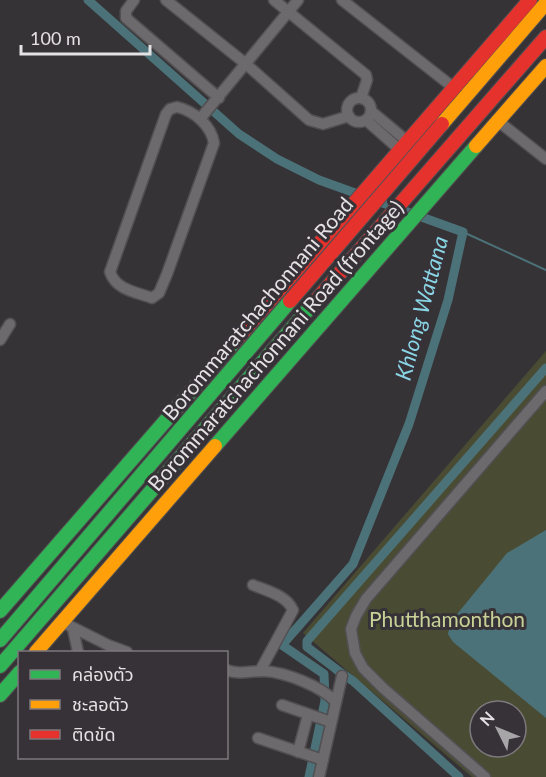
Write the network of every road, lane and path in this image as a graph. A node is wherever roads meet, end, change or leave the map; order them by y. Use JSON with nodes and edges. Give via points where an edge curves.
{"nodes":[{"id":1,"x":134,"y":0,"type":"edge"},
{"id":2,"x":166,"y":0,"type":"edge"},
{"id":3,"x":274,"y":0,"type":"edge"},
{"id":4,"x":298,"y":0,"type":"edge"},
{"id":5,"x":342,"y":0,"type":"edge"},
{"id":6,"x":530,"y":0,"type":"edge"},
{"id":7,"x":546,"y":3,"type":"edge"},
{"id":8,"x":288,"y":11,"type":"junction"},
{"id":9,"x":546,"y":37,"type":"edge"},
{"id":10,"x":246,"y":64,"type":"junction"},
{"id":11,"x":546,"y":66,"type":"edge"},
{"id":12,"x":454,"y":88,"type":"junction"},
{"id":13,"x":360,"y":99,"type":"junction"},
{"id":14,"x":216,"y":101,"type":"junction"},
{"id":15,"x":203,"y":116,"type":"junction"},
{"id":16,"x":349,"y":116,"type":"junction"},
{"id":17,"x":368,"y":116,"type":"junction"},
{"id":18,"x":498,"y":121,"type":"junction"},
{"id":19,"x":404,"y":146,"type":"junction"},
{"id":20,"x":546,"y":159,"type":"edge"},
{"id":21,"x":10,"y":324,"type":"dead end"},
{"id":22,"x":0,"y":340,"type":"edge"},
{"id":23,"x":546,"y":391,"type":"edge"},
{"id":24,"x":253,"y":585,"type":"dead end"},
{"id":25,"x":0,"y":611,"type":"edge"},
{"id":26,"x":67,"y":626,"type":"junction"},
{"id":27,"x":0,"y":640,"type":"edge"},
{"id":28,"x":37,"y":651,"type":"edge"},
{"id":29,"x":78,"y":651,"type":"edge"},
{"id":30,"x":125,"y":651,"type":"edge"},
{"id":31,"x":0,"y":667,"type":"edge"},
{"id":32,"x":228,"y":671,"type":"edge"},
{"id":33,"x":260,"y":671,"type":"junction"},
{"id":34,"x":18,"y":674,"type":"edge"},
{"id":35,"x":342,"y":676,"type":"dead end"},
{"id":36,"x":0,"y":694,"type":"edge"},
{"id":37,"x":334,"y":700,"type":"junction"},
{"id":38,"x":282,"y":705,"type":"dead end"},
{"id":39,"x":310,"y":715,"type":"junction"},
{"id":40,"x":329,"y":721,"type":"junction"},
{"id":41,"x":258,"y":738,"type":"dead end"},
{"id":42,"x":301,"y":753,"type":"junction"},
{"id":43,"x":320,"y":760,"type":"junction"},
{"id":44,"x":319,"y":777,"type":"edge"},
{"id":45,"x":485,"y":777,"type":"edge"}],
"edges":[{"from":1,"to":14,"type":"street","via":[[126,18]]},
{"from":2,"to":10,"type":"street"},
{"from":3,"to":8,"type":"street"},
{"from":4,"to":8,"type":"street"},
{"from":5,"to":12,"type":"street"},
{"from":6,"to":12,"type":"main road","name":"Borommaratchachonnani Road (frontage)"},
{"from":7,"to":27,"type":"main road","name":"Borommaratchachonnani Road"},
{"from":8,"to":10,"type":"street"},
{"from":8,"to":13,"type":"street","via":[[366,75]]},
{"from":9,"to":31,"type":"main road","name":"Borommaratchachonnani Road"},
{"from":10,"to":14,"type":"street"},
{"from":10,"to":16,"type":"street","via":[[314,123],[330,123]]},
{"from":11,"to":18,"type":"main road","name":"Borommaratchachonnani Road (frontage)"},
{"from":12,"to":19,"type":"main road","name":"Borommaratchachonnani Road (frontage)"},
{"from":13,"to":16,"type":"street","via":[[351,102]]},
{"from":13,"to":17,"type":"street","via":[[370,104]]},
{"from":14,"to":15,"type":"street"},
{"from":15,"to":15,"type":"street","via":[[214,143],[161,289],[152,298],[119,286],[112,279],[111,264],[166,114],[177,107]]},
{"from":16,"to":17,"type":"street","via":[[354,121]]},
{"from":17,"to":19,"type":"street"},
{"from":18,"to":20,"type":"street"},
{"from":18,"to":26,"type":"main road","name":"Borommaratchachonnani Road (frontage)"},
{"from":19,"to":25,"type":"main road","name":"Borommaratchachonnani Road (frontage)"},
{"from":21,"to":22,"type":"street"},
{"from":23,"to":45,"type":"street","via":[[366,599],[351,629],[355,653],[363,668]]},
{"from":24,"to":33,"type":"street","via":[[281,597],[293,610]]},
{"from":26,"to":28,"type":"main road","name":"Borommaratchachonnani Road (frontage)"},
{"from":26,"to":29,"type":"street"},
{"from":26,"to":30,"type":"street"},
{"from":32,"to":33,"type":"street","via":[[239,674]]},
{"from":33,"to":37,"type":"street","via":[[317,687]]},
{"from":34,"to":36,"type":"main road"},
{"from":35,"to":37,"type":"street"},
{"from":37,"to":40,"type":"street"},
{"from":38,"to":39,"type":"street"},
{"from":39,"to":40,"type":"street"},
{"from":39,"to":42,"type":"street"},
{"from":40,"to":43,"type":"street"},
{"from":41,"to":42,"type":"street"},
{"from":42,"to":43,"type":"street"},
{"from":43,"to":44,"type":"street"}]}
